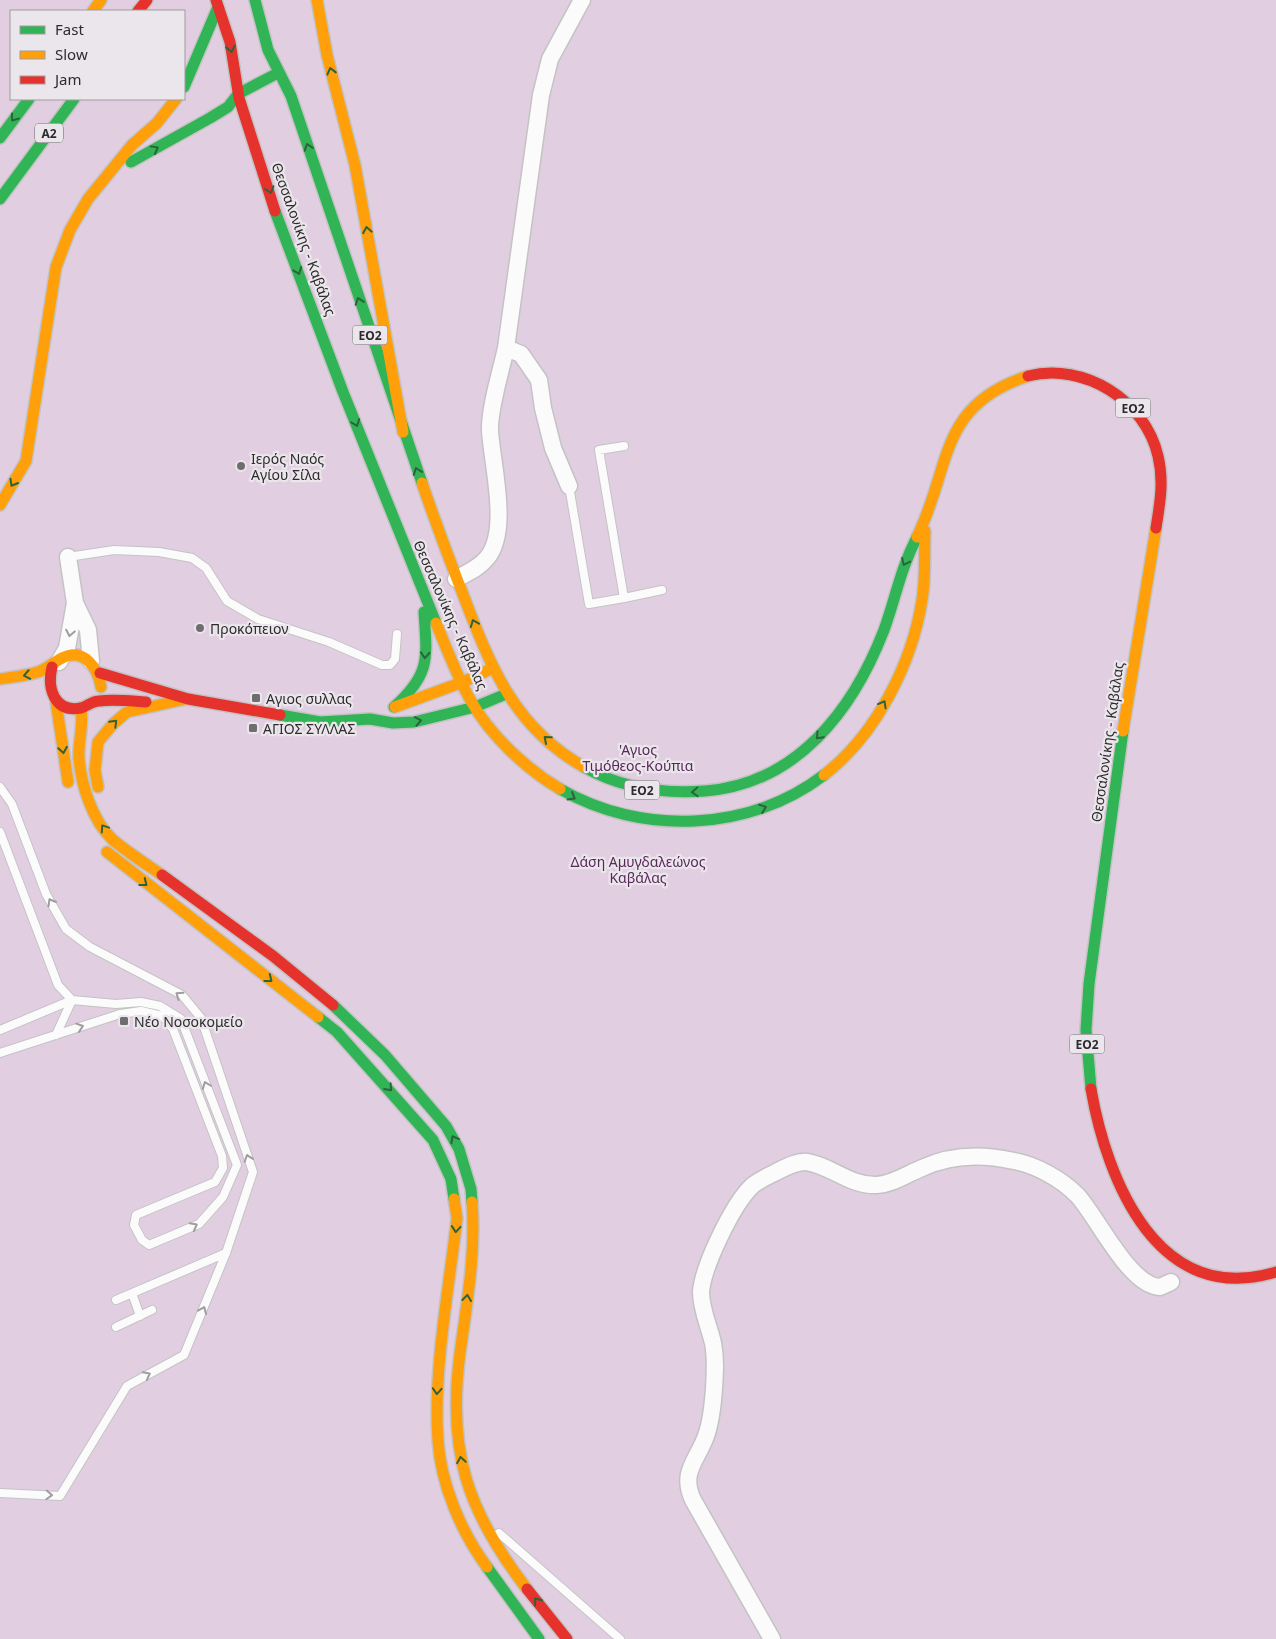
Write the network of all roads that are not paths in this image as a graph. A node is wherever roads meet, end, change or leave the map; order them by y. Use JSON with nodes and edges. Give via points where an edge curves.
{"nodes":[{"id":1,"x":147,"y":0,"type":"edge"},
{"id":2,"x":255,"y":0,"type":"edge"},
{"id":3,"x":317,"y":0,"type":"edge"},
{"id":4,"x":582,"y":0,"type":"edge"},
{"id":5,"x":217,"y":3,"type":"edge"},
{"id":6,"x":139,"y":10,"type":"edge"},
{"id":7,"x":276,"y":74,"type":"junction"},
{"id":8,"x":185,"y":84,"type":"edge"},
{"id":9,"x":238,"y":94,"type":"junction"},
{"id":10,"x":28,"y":100,"type":"edge"},
{"id":11,"x":73,"y":100,"type":"edge"},
{"id":12,"x":175,"y":100,"type":"edge"},
{"id":13,"x":0,"y":138,"type":"edge"},
{"id":14,"x":24,"y":166,"type":"junction"},
{"id":15,"x":112,"y":172,"type":"junction"},
{"id":16,"x":0,"y":199,"type":"edge"},
{"id":17,"x":0,"y":212,"type":"edge"},
{"id":18,"x":506,"y":348,"type":"junction"},
{"id":19,"x":404,"y":432,"type":"junction"},
{"id":20,"x":624,"y":446,"type":"dead end"},
{"id":21,"x":26,"y":461,"type":"junction"},
{"id":22,"x":26,"y":483,"type":"dead end"},
{"id":23,"x":569,"y":486,"type":"joint"},
{"id":24,"x":0,"y":505,"type":"edge"},
{"id":25,"x":926,"y":518,"type":"junction"},
{"id":26,"x":68,"y":556,"type":"joint"},
{"id":27,"x":456,"y":579,"type":"junction"},
{"id":28,"x":421,"y":589,"type":"junction"},
{"id":29,"x":662,"y":590,"type":"dead end"},
{"id":30,"x":624,"y":598,"type":"junction"},
{"id":31,"x":75,"y":602,"type":"junction"},
{"id":32,"x":397,"y":634,"type":"dead end"},
{"id":33,"x":55,"y":664,"type":"junction"},
{"id":34,"x":96,"y":667,"type":"junction"},
{"id":35,"x":493,"y":668,"type":"junction"},
{"id":36,"x":0,"y":680,"type":"edge"},
{"id":37,"x":463,"y":682,"type":"junction"},
{"id":38,"x":27,"y":689,"type":"dead end"},
{"id":39,"x":506,"y":694,"type":"junction"},
{"id":40,"x":50,"y":696,"type":"junction"},
{"id":41,"x":188,"y":699,"type":"junction"},
{"id":42,"x":94,"y":701,"type":"junction"},
{"id":43,"x":163,"y":704,"type":"junction"},
{"id":44,"x":394,"y":707,"type":"junction"},
{"id":45,"x":474,"y":707,"type":"junction"},
{"id":46,"x":81,"y":708,"type":"junction"},
{"id":47,"x":370,"y":720,"type":"junction"},
{"id":48,"x":0,"y":787,"type":"edge"},
{"id":49,"x":69,"y":790,"type":"dead end"},
{"id":50,"x":102,"y":800,"type":"dead end"},
{"id":51,"x":0,"y":832,"type":"edge"},
{"id":52,"x":122,"y":833,"type":"dead end"},
{"id":53,"x":101,"y":847,"type":"dead end"},
{"id":54,"x":153,"y":870,"type":"junction"},
{"id":55,"x":72,"y":1000,"type":"junction"},
{"id":56,"x":116,"y":1004,"type":"junction"},
{"id":57,"x":120,"y":1014,"type":"junction"},
{"id":58,"x":0,"y":1030,"type":"edge"},
{"id":59,"x":56,"y":1035,"type":"junction"},
{"id":60,"x":0,"y":1053,"type":"edge"},
{"id":61,"x":226,"y":1253,"type":"junction"},
{"id":62,"x":1276,"y":1272,"type":"edge"},
{"id":63,"x":1171,"y":1282,"type":"dead end"},
{"id":64,"x":132,"y":1294,"type":"junction"},
{"id":65,"x":116,"y":1300,"type":"dead end"},
{"id":66,"x":152,"y":1310,"type":"dead end"},
{"id":67,"x":140,"y":1316,"type":"junction"},
{"id":68,"x":116,"y":1327,"type":"dead end"},
{"id":69,"x":0,"y":1493,"type":"edge"},
{"id":70,"x":478,"y":1515,"type":"junction"},
{"id":71,"x":539,"y":1639,"type":"edge"},
{"id":72,"x":567,"y":1639,"type":"edge"},
{"id":73,"x":620,"y":1639,"type":"edge"},
{"id":74,"x":772,"y":1639,"type":"edge"}],
"edges":[{"from":1,"to":6,"type":"main road"},
{"from":2,"to":7,"type":"main road","name":"Θεσσαλονίκης - Καβάλας","number":"ΕΟ2"},
{"from":19,"to":3,"type":"main road","one_way":true,"via":[[355,165],[327,55]]},
{"from":4,"to":18,"type":"street","via":[[550,59],[541,95]]},
{"from":5,"to":8,"type":"main road"},
{"from":5,"to":9,"type":"main road","name":"Θεσσαλονίκης - Καβάλας","number":"ΕΟ2","one_way":true,"via":[[231,45]]},
{"from":7,"to":9,"type":"main road"},
{"from":19,"to":7,"type":"main road","name":"Θεσσαλονίκης - Καβάλας","number":"ΕΟ2","one_way":true,"via":[[291,96]]},
{"from":15,"to":9,"type":"main road","one_way":true,"via":[[228,108]]},
{"from":9,"to":28,"type":"main road","name":"Θεσσαλονίκης - Καβάλας","number":"ΕΟ2","one_way":true,"via":[[281,225]]},
{"from":10,"to":13,"type":"main road","number":"Α2","one_way":true},
{"from":11,"to":14,"type":"main road","number":"Α2"},
{"from":12,"to":15,"type":"main road"},
{"from":14,"to":16,"type":"main road","number":"Α2"},
{"from":14,"to":17,"type":"main road"},
{"from":15,"to":21,"type":"main road","via":[[79,214],[56,268]]},
{"from":18,"to":23,"type":"street","via":[[521,354],[539,380],[553,448]]},
{"from":18,"to":27,"type":"street","via":[[490,429],[497,480],[497,538],[495,547],[483,562]]},
{"from":27,"to":19,"type":"main road","name":"Θεσσαλονίκης - Καβάλας","number":"ΕΟ2","one_way":true},
{"from":20,"to":30,"type":"lane","via":[[599,450]]},
{"from":21,"to":22,"type":"main road","via":[[30,472]]},
{"from":21,"to":24,"type":"main road","one_way":true},
{"from":23,"to":30,"type":"lane","via":[[589,604]]},
{"from":25,"to":39,"type":"main road","name":"Θεσσαλονίκης - Καβάλας","number":"ΕΟ2","one_way":true,"via":[[900,573],[884,630],[859,686],[840,713],[804,752],[754,782],[699,793],[670,793],[620,785],[593,774],[564,754],[544,738]]},
{"from":45,"to":25,"type":"main road","name":"Θεσσαλονίκης - Καβάλας","number":"ΕΟ2","one_way":true,"via":[[524,762],[555,787],[609,813],[663,822],[702,823],[750,813],[785,800],[831,771],[852,750],[874,721],[893,686],[921,608]]},
{"from":25,"to":62,"type":"main road","name":"Θεσσαλονίκης - Καβάλας","number":"ΕΟ2","via":[[956,428],[978,401],[1009,381],[1044,372],[1068,373],[1092,380],[1125,400],[1150,431],[1162,469],[1162,489],[1132,662],[1094,941],[1086,1030],[1093,1095],[1125,1200],[1147,1236],[1159,1248],[1211,1276],[1243,1278]]},
{"from":26,"to":31,"type":"street"},
{"from":26,"to":32,"type":"lane","via":[[114,550],[159,552],[192,558],[206,568],[227,601],[258,619],[328,642],[382,665],[390,665],[395,659]]},
{"from":35,"to":27,"type":"main road","name":"Θεσσαλονίκης - Καβάλας","number":"ΕΟ2","one_way":true},
{"from":28,"to":37,"type":"main road","name":"Θεσσαλονίκης - Καβάλας","number":"ΕΟ2"},
{"from":28,"to":44,"type":"main road","one_way":true,"via":[[426,650],[423,673],[410,694]]},
{"from":29,"to":30,"type":"lane"},
{"from":31,"to":33,"type":"street","one_way":true,"via":[[67,648]]},
{"from":31,"to":34,"type":"street","via":[[88,630]]},
{"from":33,"to":34,"type":"main road","via":[[63,658],[78,655]]},
{"from":33,"to":36,"type":"main road","one_way":true,"via":[[30,675]]},
{"from":33,"to":40,"type":"main road","via":[[48,680]]},
{"from":34,"to":41,"type":"main road"},
{"from":34,"to":42,"type":"main road","via":[[101,688]]},
{"from":35,"to":37,"type":"main road"},
{"from":35,"to":39,"type":"main road","name":"Θεσσαλονίκης - Καβάλας","number":"ΕΟ2"},
{"from":36,"to":38,"type":"main road"},
{"from":37,"to":44,"type":"main road"},
{"from":37,"to":45,"type":"main road","name":"Θεσσαλονίκης - Καβάλας","number":"ΕΟ2"},
{"from":39,"to":45,"type":"main road"},
{"from":40,"to":46,"type":"main road","via":[[68,708]]},
{"from":40,"to":49,"type":"main road","one_way":true},
{"from":41,"to":43,"type":"main road"},
{"from":41,"to":47,"type":"main road","via":[[320,722]]},
{"from":42,"to":43,"type":"main road"},
{"from":42,"to":46,"type":"main road"},
{"from":50,"to":43,"type":"main road","one_way":true,"via":[[95,770],[98,742],[127,712]]},
{"from":44,"to":47,"type":"main road"},
{"from":47,"to":45,"type":"main road","one_way":true,"via":[[414,722]]},
{"from":54,"to":46,"type":"main road","one_way":true,"via":[[111,838],[92,810],[83,785],[79,754],[84,723]]},
{"from":61,"to":48,"type":"lane","one_way":true,"via":[[253,1172],[201,1018],[182,995],[90,947],[66,929],[46,894],[12,804]]},
{"from":51,"to":55,"type":"lane","via":[[58,986]]},
{"from":52,"to":54,"type":"main road"},
{"from":53,"to":71,"type":"main road","one_way":true,"via":[[337,1032],[433,1140],[451,1179],[457,1218],[437,1395],[438,1442],[443,1470],[456,1513],[470,1539]]},
{"from":70,"to":54,"type":"main road","one_way":true,"via":[[461,1464],[455,1408],[475,1216],[469,1177],[452,1135],[410,1082],[344,1013]]},
{"from":55,"to":56,"type":"lane"},
{"from":55,"to":58,"type":"lane"},
{"from":55,"to":59,"type":"lane"},
{"from":56,"to":57,"type":"lane"},
{"from":57,"to":56,"type":"lane","one_way":true,"via":[[141,1011],[162,1016],[173,1029],[222,1156],[223,1168],[215,1182],[136,1215],[134,1225],[142,1240],[149,1245],[199,1224],[223,1197],[237,1165],[181,1019],[160,1006],[141,1002]]},
{"from":59,"to":57,"type":"lane","one_way":true},
{"from":59,"to":60,"type":"lane"},
{"from":61,"to":64,"type":"lane"},
{"from":69,"to":61,"type":"lane","one_way":true,"via":[[60,1496],[127,1386],[184,1356]]},
{"from":63,"to":74,"type":"street","via":[[1160,1287],[1146,1281],[1118,1253],[1073,1191],[1041,1171],[1012,1160],[981,1156],[953,1159],[924,1167],[894,1182],[877,1185],[848,1180],[807,1162],[787,1167],[751,1188],[734,1210],[705,1273],[701,1298],[715,1358],[714,1392],[707,1434],[687,1480],[693,1500]]},
{"from":64,"to":65,"type":"lane"},
{"from":64,"to":67,"type":"lane"},
{"from":66,"to":67,"type":"lane"},
{"from":67,"to":68,"type":"lane"},
{"from":72,"to":70,"type":"main road","one_way":true,"via":[[502,1553]]},
{"from":70,"to":73,"type":"lane"}]}
